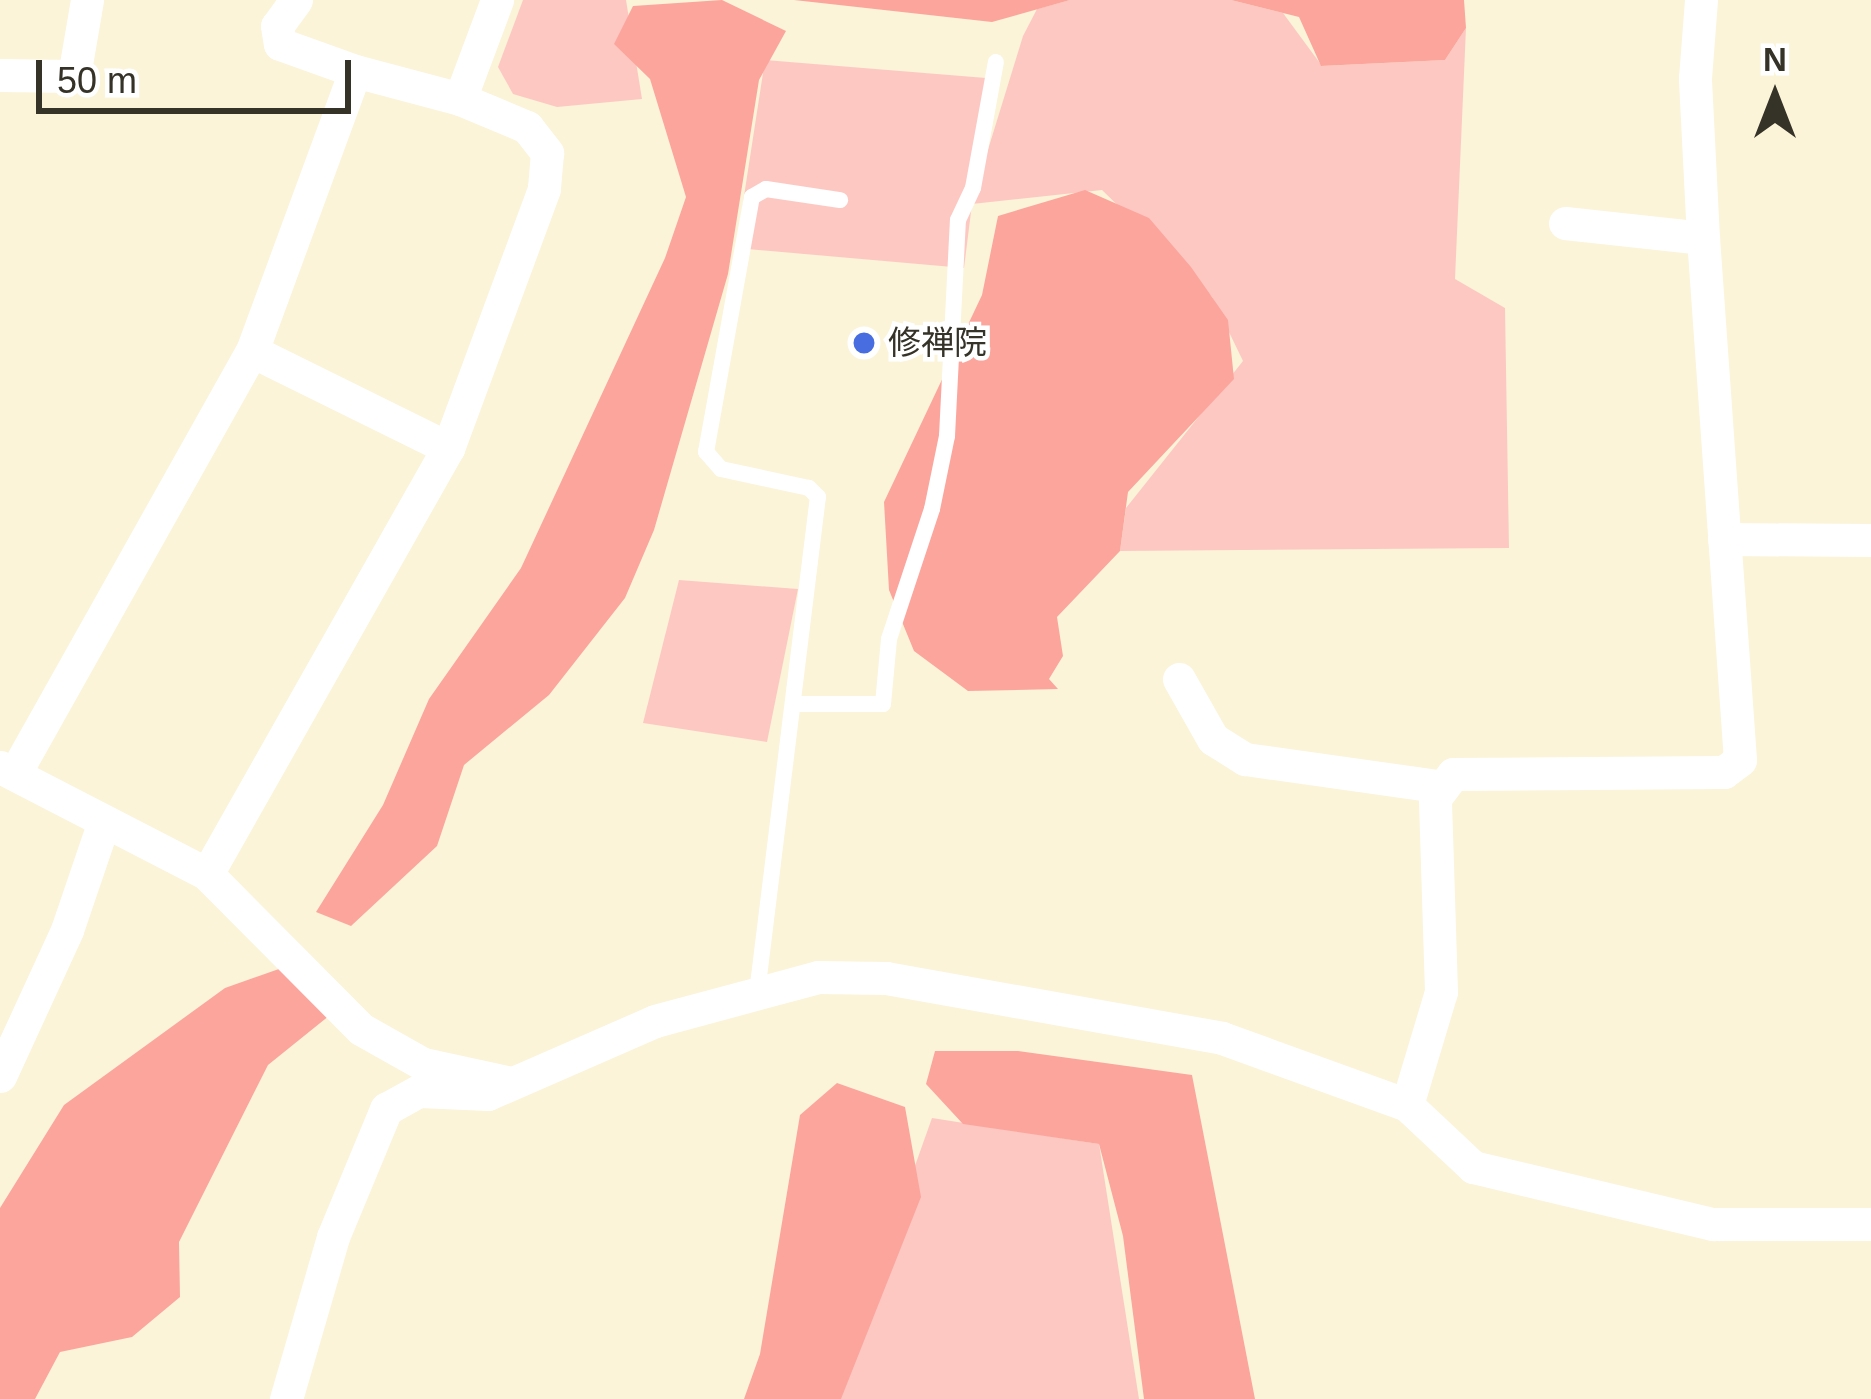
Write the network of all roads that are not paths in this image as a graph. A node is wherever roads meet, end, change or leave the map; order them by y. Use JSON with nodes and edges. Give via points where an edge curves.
{"nodes":[{"id":1,"x":87,"y":0,"type":"edge"},
{"id":2,"x":296,"y":0,"type":"edge"},
{"id":3,"x":496,"y":0,"type":"edge"},
{"id":4,"x":1700,"y":0,"type":"edge"},
{"id":5,"x":996,"y":62,"type":"dead end"},
{"id":6,"x":355,"y":71,"type":"junction"},
{"id":7,"x":0,"y":75,"type":"edge"},
{"id":8,"x":460,"y":99,"type":"junction"},
{"id":9,"x":840,"y":200,"type":"dead end"},
{"id":10,"x":1565,"y":223,"type":"dead end"},
{"id":11,"x":1703,"y":238,"type":"junction"},
{"id":12,"x":252,"y":351,"type":"junction"},
{"id":13,"x":448,"y":448,"type":"junction"},
{"id":14,"x":1724,"y":539,"type":"junction"},
{"id":15,"x":1871,"y":540,"type":"edge"},
{"id":16,"x":1179,"y":679,"type":"dead end"},
{"id":17,"x":793,"y":704,"type":"junction"},
{"id":18,"x":7,"y":770,"type":"edge"},
{"id":19,"x":1443,"y":787,"type":"junction"},
{"id":20,"x":103,"y":824,"type":"junction"},
{"id":21,"x":207,"y":874,"type":"junction"},
{"id":22,"x":757,"y":994,"type":"junction"},
{"id":23,"x":0,"y":1076,"type":"edge"},
{"id":24,"x":509,"y":1083,"type":"junction"},
{"id":25,"x":1407,"y":1105,"type":"junction"},
{"id":26,"x":1871,"y":1224,"type":"edge"},
{"id":27,"x":286,"y":1399,"type":"edge"}],
"edges":[{"from":1,"to":7,"type":"street","via":[[74,76]]},
{"from":2,"to":6,"type":"street","via":[[277,26],[280,44]]},
{"from":3,"to":8,"type":"street"},
{"from":4,"to":11,"type":"street"},
{"from":5,"to":17,"type":"lane","via":[[973,188],[958,220],[947,436],[889,639],[883,704]]},
{"from":6,"to":8,"type":"street"},
{"from":6,"to":12,"type":"street"},
{"from":8,"to":13,"type":"street","via":[[527,127],[547,153],[544,189]]},
{"from":9,"to":17,"type":"lane","via":[[766,189],[752,196],[706,452],[721,469],[809,488],[818,497]]},
{"from":10,"to":11,"type":"street"},
{"from":11,"to":14,"type":"street"},
{"from":12,"to":13,"type":"street"},
{"from":12,"to":18,"type":"street"},
{"from":13,"to":21,"type":"street"},
{"from":14,"to":15,"type":"street"},
{"from":14,"to":19,"type":"street","via":[[1740,760],[1724,772],[1453,775]]},
{"from":16,"to":19,"type":"street","via":[[1213,740],[1245,759]]},
{"from":17,"to":22,"type":"lane"},
{"from":18,"to":20,"type":"street"},
{"from":19,"to":25,"type":"street","via":[[1435,797],[1441,992]]},
{"from":20,"to":21,"type":"street"},
{"from":20,"to":23,"type":"street","via":[[67,930]]},
{"from":21,"to":24,"type":"street","via":[[362,1029],[423,1064]]},
{"from":22,"to":24,"type":"street","via":[[655,1022]]},
{"from":22,"to":25,"type":"street","via":[[818,977],[886,978],[1222,1038]]},
{"from":24,"to":27,"type":"street","via":[[488,1094],[419,1091],[386,1109],[333,1237]]},
{"from":25,"to":26,"type":"street","via":[[1474,1167],[1713,1224]]}]}
